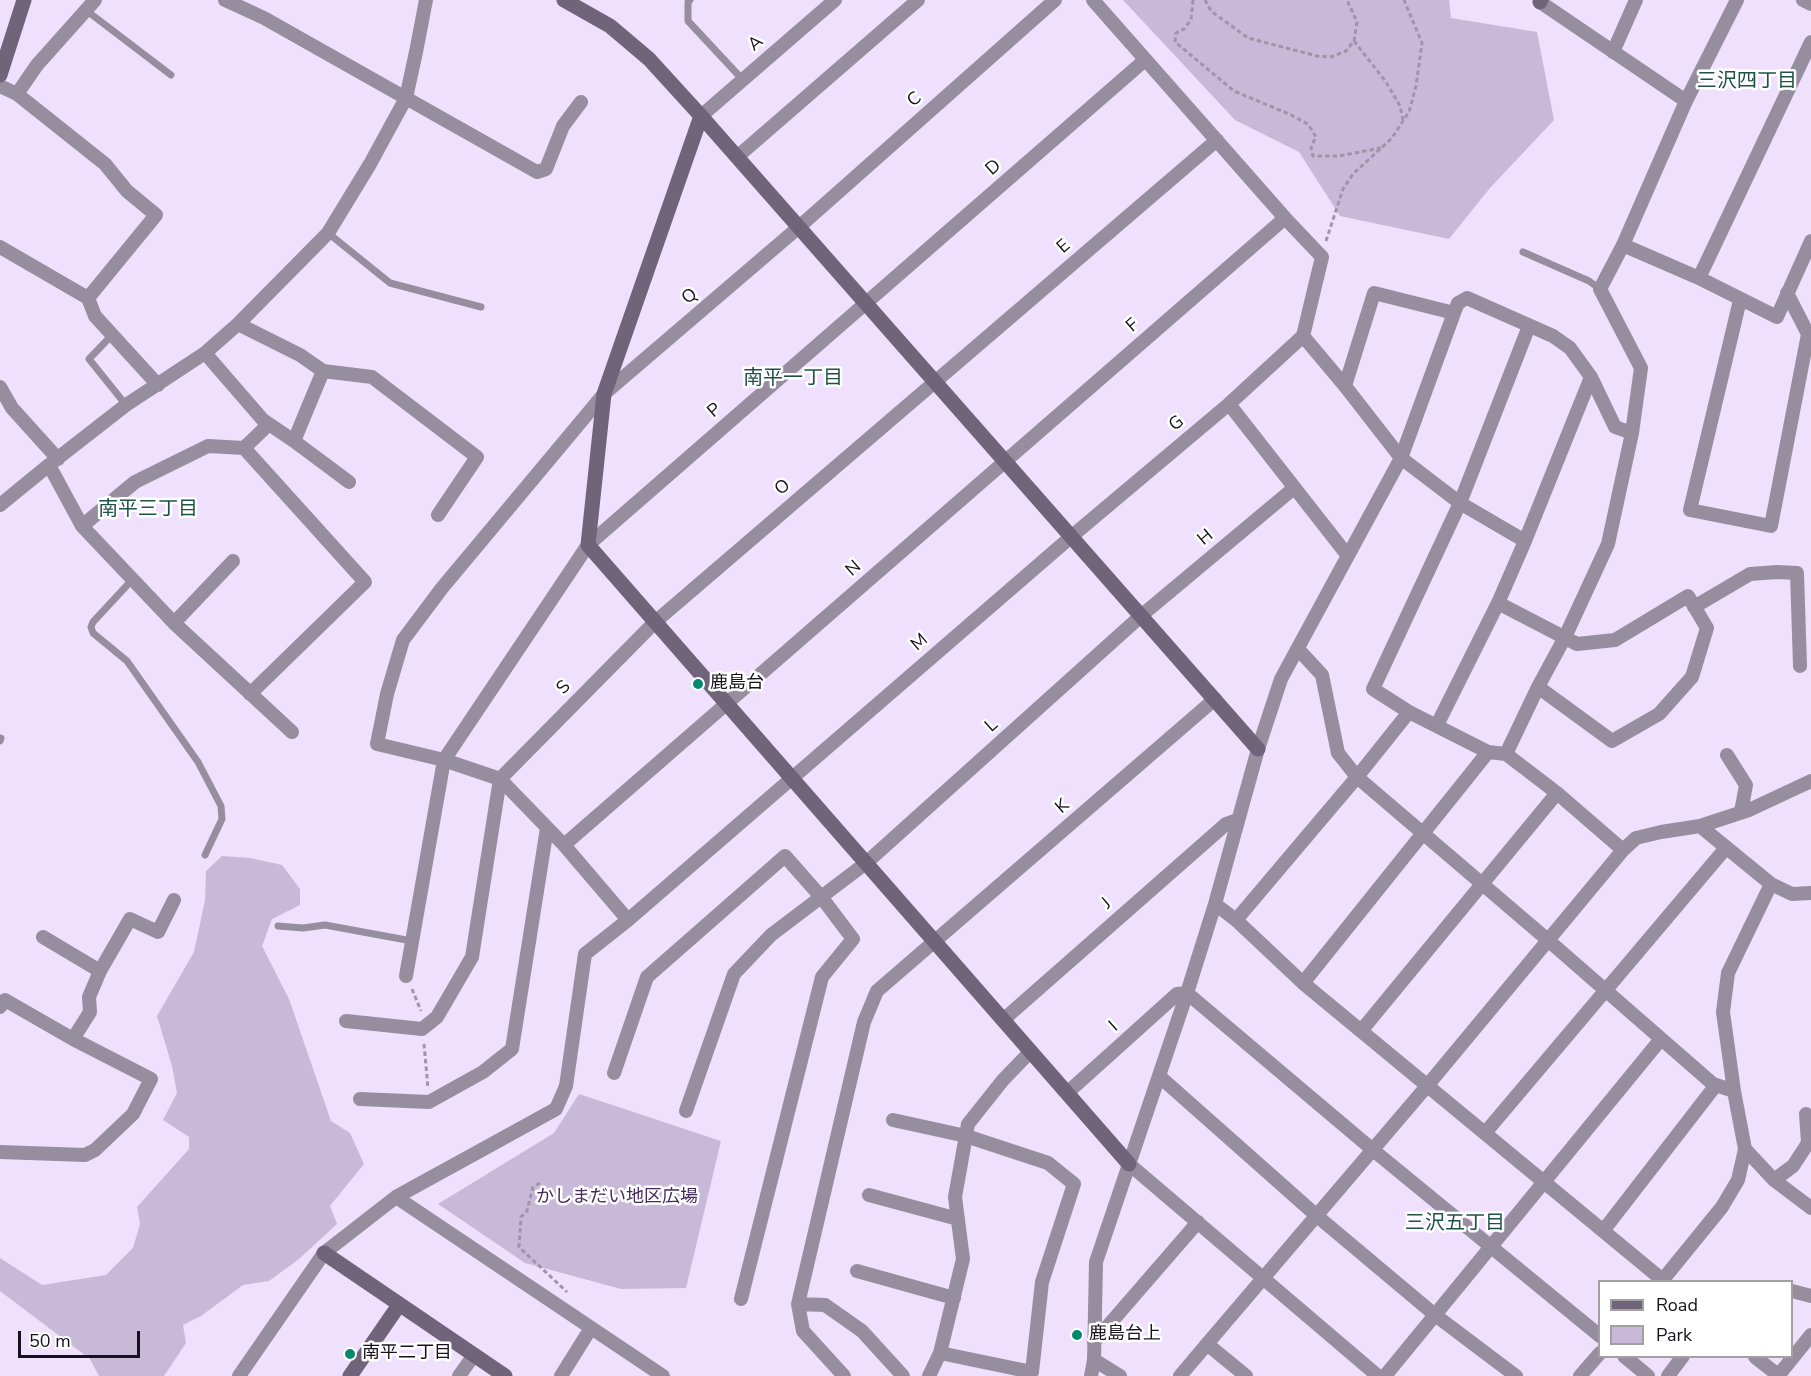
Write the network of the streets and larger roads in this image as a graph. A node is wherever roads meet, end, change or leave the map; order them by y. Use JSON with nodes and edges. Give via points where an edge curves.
{"nodes":[{"id":1,"x":24,"y":0,"type":"edge"},
{"id":2,"x":225,"y":0,"type":"edge"},
{"id":3,"x":426,"y":0,"type":"edge"},
{"id":4,"x":564,"y":0,"type":"edge"},
{"id":5,"x":835,"y":0,"type":"edge"},
{"id":6,"x":918,"y":0,"type":"edge"},
{"id":7,"x":1055,"y":0,"type":"edge"},
{"id":8,"x":1093,"y":0,"type":"edge"},
{"id":9,"x":1636,"y":0,"type":"edge"},
{"id":10,"x":1737,"y":0,"type":"edge"},
{"id":11,"x":1803,"y":0,"type":"edge"},
{"id":12,"x":1540,"y":1,"type":"edge"},
{"id":13,"x":1811,"y":4,"type":"edge"},
{"id":14,"x":91,"y":5,"type":"edge"},
{"id":15,"x":1811,"y":42,"type":"edge"},
{"id":16,"x":1613,"y":52,"type":"junction"},
{"id":17,"x":1146,"y":60,"type":"junction"},
{"id":18,"x":1,"y":66,"type":"edge"},
{"id":19,"x":0,"y":86,"type":"edge"},
{"id":20,"x":17,"y":94,"type":"junction"},
{"id":21,"x":405,"y":98,"type":"junction"},
{"id":22,"x":1686,"y":101,"type":"junction"},
{"id":23,"x":580,"y":102,"type":"dead end"},
{"id":24,"x":701,"y":116,"type":"junction"},
{"id":25,"x":1217,"y":140,"type":"junction"},
{"id":26,"x":737,"y":156,"type":"junction"},
{"id":27,"x":1285,"y":219,"type":"junction"},
{"id":28,"x":799,"y":226,"type":"junction"},
{"id":29,"x":1811,"y":241,"type":"edge"},
{"id":30,"x":1623,"y":245,"type":"junction"},
{"id":31,"x":0,"y":247,"type":"edge"},
{"id":32,"x":1699,"y":278,"type":"junction"},
{"id":33,"x":1787,"y":293,"type":"junction"},
{"id":34,"x":88,"y":298,"type":"junction"},
{"id":35,"x":1740,"y":300,"type":"junction"},
{"id":36,"x":866,"y":303,"type":"junction"},
{"id":37,"x":1454,"y":313,"type":"junction"},
{"id":38,"x":238,"y":324,"type":"junction"},
{"id":39,"x":1529,"y":326,"type":"junction"},
{"id":40,"x":1303,"y":336,"type":"junction"},
{"id":41,"x":205,"y":353,"type":"junction"},
{"id":42,"x":323,"y":371,"type":"junction"},
{"id":43,"x":1591,"y":377,"type":"junction"},
{"id":44,"x":935,"y":381,"type":"junction"},
{"id":45,"x":158,"y":385,"type":"junction"},
{"id":46,"x":1345,"y":386,"type":"junction"},
{"id":47,"x":0,"y":387,"type":"edge"},
{"id":48,"x":604,"y":394,"type":"junction"},
{"id":49,"x":1229,"y":404,"type":"junction"},
{"id":50,"x":269,"y":424,"type":"junction"},
{"id":51,"x":1632,"y":433,"type":"junction"},
{"id":52,"x":294,"y":441,"type":"junction"},
{"id":53,"x":244,"y":448,"type":"junction"},
{"id":54,"x":1401,"y":458,"type":"junction"},
{"id":55,"x":1005,"y":461,"type":"junction"},
{"id":56,"x":53,"y":462,"type":"junction"},
{"id":57,"x":349,"y":482,"type":"dead end"},
{"id":58,"x":1294,"y":488,"type":"junction"},
{"id":59,"x":1460,"y":503,"type":"junction"},
{"id":60,"x":0,"y":505,"type":"edge"},
{"id":61,"x":438,"y":515,"type":"dead end"},
{"id":62,"x":82,"y":526,"type":"junction"},
{"id":63,"x":1072,"y":536,"type":"junction"},
{"id":64,"x":1525,"y":541,"type":"junction"},
{"id":65,"x":588,"y":545,"type":"junction"},
{"id":66,"x":1348,"y":556,"type":"junction"},
{"id":67,"x":233,"y":561,"type":"dead end"},
{"id":68,"x":1498,"y":603,"type":"junction"},
{"id":69,"x":1694,"y":607,"type":"junction"},
{"id":70,"x":1142,"y":615,"type":"junction"},
{"id":71,"x":655,"y":622,"type":"junction"},
{"id":72,"x":174,"y":623,"type":"junction"},
{"id":73,"x":1565,"y":637,"type":"junction"},
{"id":74,"x":1299,"y":649,"type":"junction"},
{"id":75,"x":1800,"y":666,"type":"dead end"},
{"id":76,"x":1538,"y":687,"type":"junction"},
{"id":77,"x":250,"y":694,"type":"junction"},
{"id":78,"x":1215,"y":699,"type":"junction"},
{"id":79,"x":726,"y":704,"type":"junction"},
{"id":80,"x":1409,"y":712,"type":"junction"},
{"id":81,"x":1437,"y":725,"type":"junction"},
{"id":82,"x":292,"y":732,"type":"dead end"},
{"id":83,"x":1258,"y":749,"type":"junction"},
{"id":84,"x":1488,"y":752,"type":"junction"},
{"id":85,"x":1506,"y":753,"type":"junction"},
{"id":86,"x":1727,"y":755,"type":"dead end"},
{"id":87,"x":444,"y":760,"type":"junction"},
{"id":88,"x":1357,"y":777,"type":"junction"},
{"id":89,"x":791,"y":778,"type":"junction"},
{"id":90,"x":500,"y":779,"type":"junction"},
{"id":91,"x":1811,"y":781,"type":"edge"},
{"id":92,"x":1557,"y":793,"type":"junction"},
{"id":93,"x":1741,"y":812,"type":"junction"},
{"id":94,"x":1237,"y":820,"type":"junction"},
{"id":95,"x":1700,"y":826,"type":"junction"},
{"id":96,"x":547,"y":828,"type":"junction"},
{"id":97,"x":1422,"y":834,"type":"junction"},
{"id":98,"x":564,"y":845,"type":"junction"},
{"id":99,"x":1725,"y":849,"type":"junction"},
{"id":100,"x":1623,"y":850,"type":"junction"},
{"id":101,"x":866,"y":863,"type":"junction"},
{"id":102,"x":1482,"y":884,"type":"junction"},
{"id":103,"x":1771,"y":884,"type":"junction"},
{"id":104,"x":1811,"y":893,"type":"edge"},
{"id":105,"x":822,"y":897,"type":"junction"},
{"id":106,"x":174,"y":900,"type":"dead end"},
{"id":107,"x":1215,"y":904,"type":"junction"},
{"id":108,"x":628,"y":920,"type":"junction"},
{"id":109,"x":1236,"y":920,"type":"junction"},
{"id":110,"x":43,"y":937,"type":"dead end"},
{"id":111,"x":1549,"y":941,"type":"junction"},
{"id":112,"x":935,"y":942,"type":"junction"},
{"id":113,"x":100,"y":971,"type":"junction"},
{"id":114,"x":406,"y":976,"type":"road end"},
{"id":115,"x":1303,"y":983,"type":"junction"},
{"id":116,"x":1606,"y":991,"type":"junction"},
{"id":117,"x":1187,"y":993,"type":"junction"},
{"id":118,"x":0,"y":1007,"type":"edge"},
{"id":119,"x":1003,"y":1020,"type":"junction"},
{"id":120,"x":346,"y":1021,"type":"dead end"},
{"id":121,"x":1361,"y":1031,"type":"junction"},
{"id":122,"x":73,"y":1039,"type":"junction"},
{"id":123,"x":1661,"y":1039,"type":"junction"},
{"id":124,"x":1030,"y":1051,"type":"junction"},
{"id":125,"x":614,"y":1073,"type":"dead end"},
{"id":126,"x":1159,"y":1076,"type":"junction"},
{"id":127,"x":1716,"y":1085,"type":"junction"},
{"id":128,"x":1427,"y":1086,"type":"junction"},
{"id":129,"x":1734,"y":1091,"type":"junction"},
{"id":130,"x":1067,"y":1093,"type":"junction"},
{"id":131,"x":360,"y":1099,"type":"dead end"},
{"id":132,"x":686,"y":1111,"type":"dead end"},
{"id":133,"x":1806,"y":1114,"type":"dead end"},
{"id":134,"x":893,"y":1120,"type":"dead end"},
{"id":135,"x":1485,"y":1133,"type":"junction"},
{"id":136,"x":966,"y":1136,"type":"junction"},
{"id":137,"x":1745,"y":1149,"type":"junction"},
{"id":138,"x":1373,"y":1150,"type":"junction"},
{"id":139,"x":0,"y":1152,"type":"edge"},
{"id":140,"x":1129,"y":1164,"type":"junction"},
{"id":141,"x":1774,"y":1180,"type":"junction"},
{"id":142,"x":1544,"y":1182,"type":"junction"},
{"id":143,"x":869,"y":1195,"type":"dead end"},
{"id":144,"x":396,"y":1197,"type":"junction"},
{"id":145,"x":1811,"y":1208,"type":"edge"},
{"id":146,"x":1317,"y":1216,"type":"junction"},
{"id":147,"x":958,"y":1219,"type":"junction"},
{"id":148,"x":1198,"y":1222,"type":"junction"},
{"id":149,"x":1603,"y":1231,"type":"junction"},
{"id":150,"x":1491,"y":1247,"type":"junction"},
{"id":151,"x":324,"y":1253,"type":"junction"},
{"id":152,"x":857,"y":1271,"type":"dead end"},
{"id":153,"x":1263,"y":1279,"type":"junction"},
{"id":154,"x":1662,"y":1280,"type":"edge"},
{"id":155,"x":1664,"y":1280,"type":"edge"},
{"id":156,"x":1793,"y":1291,"type":"edge"},
{"id":157,"x":1811,"y":1296,"type":"edge"},
{"id":158,"x":954,"y":1298,"type":"junction"},
{"id":159,"x":741,"y":1299,"type":"dead end"},
{"id":160,"x":798,"y":1304,"type":"junction"},
{"id":161,"x":399,"y":1305,"type":"junction"},
{"id":162,"x":1435,"y":1315,"type":"junction"},
{"id":163,"x":591,"y":1328,"type":"junction"},
{"id":164,"x":1598,"y":1335,"type":"edge"},
{"id":165,"x":1811,"y":1335,"type":"edge"},
{"id":166,"x":1094,"y":1342,"type":"junction"},
{"id":167,"x":1208,"y":1344,"type":"junction"},
{"id":168,"x":940,"y":1353,"type":"junction"},
{"id":169,"x":1598,"y":1354,"type":"edge"},
{"id":170,"x":474,"y":1355,"type":"junction"},
{"id":171,"x":1793,"y":1357,"type":"edge"},
{"id":172,"x":1626,"y":1358,"type":"edge"},
{"id":173,"x":1682,"y":1358,"type":"edge"},
{"id":174,"x":1756,"y":1358,"type":"edge"},
{"id":175,"x":1792,"y":1358,"type":"edge"},
{"id":176,"x":1094,"y":1360,"type":"junction"},
{"id":177,"x":239,"y":1376,"type":"edge"},
{"id":178,"x":350,"y":1376,"type":"edge"},
{"id":179,"x":459,"y":1376,"type":"edge"},
{"id":180,"x":505,"y":1376,"type":"edge"},
{"id":181,"x":561,"y":1376,"type":"edge"},
{"id":182,"x":663,"y":1376,"type":"edge"},
{"id":183,"x":844,"y":1376,"type":"edge"},
{"id":184,"x":903,"y":1376,"type":"edge"},
{"id":185,"x":929,"y":1376,"type":"edge"},
{"id":186,"x":1090,"y":1376,"type":"edge"},
{"id":187,"x":1120,"y":1376,"type":"edge"},
{"id":188,"x":1180,"y":1376,"type":"edge"},
{"id":189,"x":1246,"y":1376,"type":"edge"},
{"id":190,"x":1378,"y":1376,"type":"edge"},
{"id":191,"x":1384,"y":1376,"type":"edge"},
{"id":192,"x":1516,"y":1376,"type":"edge"},
{"id":193,"x":1580,"y":1376,"type":"edge"},
{"id":194,"x":1648,"y":1376,"type":"edge"},
{"id":195,"x":1668,"y":1376,"type":"edge"},
{"id":196,"x":1778,"y":1376,"type":"edge"}],
"edges":[{"from":1,"to":18,"type":"street"},
{"from":2,"to":21,"type":"street"},
{"from":3,"to":21,"type":"street"},
{"from":4,"to":24,"type":"street","via":[[622,35]]},
{"from":5,"to":24,"type":"street","name":"A"},
{"from":6,"to":26,"type":"street"},
{"from":7,"to":28,"type":"street","name":"C"},
{"from":8,"to":17,"type":"street"},
{"from":9,"to":16,"type":"street"},
{"from":10,"to":22,"type":"street"},
{"from":11,"to":13,"type":"street"},
{"from":12,"to":16,"type":"street"},
{"from":14,"to":20,"type":"street","via":[[37,65]]},
{"from":15,"to":32,"type":"street"},
{"from":16,"to":22,"type":"street"},
{"from":17,"to":25,"type":"street"},
{"from":17,"to":36,"type":"street","name":"D"},
{"from":19,"to":20,"type":"street"},
{"from":20,"to":34,"type":"street","via":[[105,164],[127,191],[156,215]]},
{"from":21,"to":23,"type":"street","via":[[537,172],[546,169],[563,126]]},
{"from":21,"to":38,"type":"street","via":[[328,233]]},
{"from":22,"to":30,"type":"street"},
{"from":24,"to":26,"type":"street"},
{"from":24,"to":48,"type":"street"},
{"from":25,"to":27,"type":"street"},
{"from":25,"to":44,"type":"street","name":"E"},
{"from":26,"to":28,"type":"street"},
{"from":27,"to":40,"type":"street","via":[[1322,257]]},
{"from":27,"to":55,"type":"street","name":"F"},
{"from":28,"to":36,"type":"street"},
{"from":28,"to":48,"type":"street","name":"Q"},
{"from":29,"to":33,"type":"street"},
{"from":30,"to":32,"type":"street"},
{"from":30,"to":51,"type":"street","via":[[1600,289],[1641,368]]},
{"from":31,"to":34,"type":"street"},
{"from":32,"to":35,"type":"street"},
{"from":33,"to":35,"type":"street","via":[[1777,317]]},
{"from":33,"to":35,"type":"street","via":[[1808,334],[1771,526],[1690,510]]},
{"from":34,"to":45,"type":"street","via":[[95,316]]},
{"from":36,"to":44,"type":"street"},
{"from":36,"to":65,"type":"street","name":"P"},
{"from":37,"to":39,"type":"street","via":[[1458,303],[1467,298]]},
{"from":37,"to":46,"type":"street","via":[[1374,293]]},
{"from":37,"to":54,"type":"street"},
{"from":38,"to":41,"type":"street"},
{"from":38,"to":42,"type":"street"},
{"from":39,"to":43,"type":"street","via":[[1570,348]]},
{"from":39,"to":59,"type":"street"},
{"from":40,"to":46,"type":"street"},
{"from":40,"to":49,"type":"street","name":"G"},
{"from":41,"to":45,"type":"street"},
{"from":41,"to":50,"type":"street"},
{"from":42,"to":52,"type":"street"},
{"from":42,"to":61,"type":"street","via":[[372,378],[477,457]]},
{"from":43,"to":51,"type":"street","via":[[1615,427]]},
{"from":43,"to":64,"type":"street"},
{"from":44,"to":55,"type":"street"},
{"from":44,"to":71,"type":"street","name":"O"},
{"from":45,"to":56,"type":"street"},
{"from":46,"to":54,"type":"street"},
{"from":47,"to":56,"type":"street"},
{"from":48,"to":65,"type":"street"},
{"from":48,"to":87,"type":"street","name":"Q","via":[[403,640],[377,744]]},
{"from":49,"to":58,"type":"street"},
{"from":49,"to":63,"type":"street","name":"G"},
{"from":50,"to":52,"type":"street"},
{"from":50,"to":53,"type":"street"},
{"from":51,"to":73,"type":"street","via":[[1608,544]]},
{"from":52,"to":57,"type":"street"},
{"from":53,"to":62,"type":"street","via":[[208,446],[135,482]]},
{"from":53,"to":77,"type":"street","via":[[365,582]]},
{"from":54,"to":59,"type":"street"},
{"from":54,"to":66,"type":"street"},
{"from":55,"to":63,"type":"street"},
{"from":55,"to":79,"type":"street","name":"N"},
{"from":56,"to":60,"type":"street"},
{"from":56,"to":62,"type":"street"},
{"from":58,"to":66,"type":"street"},
{"from":58,"to":70,"type":"street","name":"H"},
{"from":59,"to":64,"type":"street"},
{"from":59,"to":80,"type":"street","via":[[1373,689]]},
{"from":62,"to":72,"type":"street"},
{"from":63,"to":70,"type":"street"},
{"from":63,"to":89,"type":"street","name":"M"},
{"from":64,"to":68,"type":"street"},
{"from":65,"to":71,"type":"street"},
{"from":65,"to":87,"type":"street","name":"P"},
{"from":66,"to":74,"type":"street"},
{"from":67,"to":72,"type":"street"},
{"from":68,"to":73,"type":"street"},
{"from":68,"to":81,"type":"street"},
{"from":69,"to":73,"type":"street","via":[[1688,596],[1615,640],[1577,644]]},
{"from":69,"to":75,"type":"street","via":[[1750,574],[1797,573]]},
{"from":69,"to":76,"type":"street","via":[[1707,628],[1692,677],[1659,714],[1612,741]]},
{"from":70,"to":78,"type":"street"},
{"from":70,"to":101,"type":"street","name":"L"},
{"from":71,"to":79,"type":"street"},
{"from":71,"to":90,"type":"street","name":"S"},
{"from":72,"to":77,"type":"street"},
{"from":73,"to":76,"type":"street"},
{"from":74,"to":83,"type":"street","via":[[1281,679]]},
{"from":74,"to":88,"type":"street","via":[[1322,675],[1338,753]]},
{"from":76,"to":85,"type":"street"},
{"from":77,"to":82,"type":"street"},
{"from":78,"to":83,"type":"street"},
{"from":78,"to":112,"type":"street","name":"K"},
{"from":79,"to":89,"type":"street"},
{"from":79,"to":98,"type":"street","name":"N"},
{"from":80,"to":81,"type":"street"},
{"from":80,"to":88,"type":"street"},
{"from":81,"to":84,"type":"street"},
{"from":83,"to":94,"type":"street"},
{"from":84,"to":85,"type":"street"},
{"from":84,"to":97,"type":"street"},
{"from":85,"to":92,"type":"street"},
{"from":86,"to":93,"type":"street","via":[[1746,785]]},
{"from":87,"to":90,"type":"street"},
{"from":87,"to":114,"type":"street"},
{"from":88,"to":97,"type":"street"},
{"from":88,"to":109,"type":"street"},
{"from":89,"to":101,"type":"street"},
{"from":89,"to":108,"type":"street","name":"M"},
{"from":90,"to":96,"type":"street"},
{"from":90,"to":120,"type":"street","via":[[472,957],[437,1017],[425,1027]]},
{"from":91,"to":93,"type":"street"},
{"from":92,"to":100,"type":"street"},
{"from":92,"to":102,"type":"street"},
{"from":93,"to":95,"type":"street"},
{"from":94,"to":107,"type":"street"},
{"from":94,"to":119,"type":"street","name":"J","via":[[1226,824]]},
{"from":95,"to":99,"type":"street"},
{"from":95,"to":100,"type":"street","via":[[1636,838]]},
{"from":96,"to":98,"type":"street"},
{"from":96,"to":131,"type":"street","via":[[512,1049],[483,1072],[429,1101]]},
{"from":97,"to":102,"type":"street"},
{"from":97,"to":115,"type":"street"},
{"from":98,"to":108,"type":"street"},
{"from":99,"to":103,"type":"street"},
{"from":99,"to":116,"type":"street"},
{"from":100,"to":111,"type":"street"},
{"from":101,"to":105,"type":"street","name":"L"},
{"from":101,"to":112,"type":"street"},
{"from":102,"to":111,"type":"street"},
{"from":102,"to":121,"type":"street"},
{"from":103,"to":104,"type":"street","via":[[1792,894]]},
{"from":103,"to":129,"type":"street","via":[[1728,973],[1723,1012]]},
{"from":105,"to":125,"type":"street","via":[[785,856],[647,977]]},
{"from":105,"to":132,"type":"street","name":"L","via":[[771,935],[734,974]]},
{"from":105,"to":159,"type":"street","via":[[853,939],[822,977]]},
{"from":106,"to":113,"type":"street","via":[[158,932],[130,919]]},
{"from":107,"to":109,"type":"street"},
{"from":107,"to":117,"type":"street"},
{"from":108,"to":144,"type":"street","name":"M","via":[[585,954],[566,1086],[556,1109]]},
{"from":109,"to":115,"type":"street"},
{"from":110,"to":113,"type":"street"},
{"from":111,"to":116,"type":"street"},
{"from":111,"to":128,"type":"street"},
{"from":112,"to":119,"type":"street"},
{"from":112,"to":160,"type":"street","name":"K","via":[[877,991],[864,1022]]},
{"from":113,"to":122,"type":"street","via":[[89,997],[90,1012]]},
{"from":115,"to":121,"type":"street"},
{"from":116,"to":123,"type":"street"},
{"from":116,"to":135,"type":"street"},
{"from":117,"to":126,"type":"street"},
{"from":117,"to":130,"type":"street","name":"I","via":[[1176,994]]},
{"from":117,"to":138,"type":"street"},
{"from":118,"to":122,"type":"street","via":[[5,1000]]},
{"from":119,"to":124,"type":"street"},
{"from":121,"to":128,"type":"street"},
{"from":122,"to":139,"type":"street","via":[[151,1079],[133,1114],[85,1155]]},
{"from":123,"to":127,"type":"street"},
{"from":123,"to":142,"type":"street"},
{"from":124,"to":130,"type":"street"},
{"from":124,"to":136,"type":"street","via":[[968,1124]]},
{"from":126,"to":140,"type":"street"},
{"from":126,"to":146,"type":"street"},
{"from":127,"to":129,"type":"street"},
{"from":127,"to":149,"type":"street"},
{"from":128,"to":135,"type":"street"},
{"from":128,"to":138,"type":"street"},
{"from":129,"to":137,"type":"street"},
{"from":130,"to":140,"type":"street"},
{"from":133,"to":141,"type":"street","via":[[1808,1143],[1793,1166]]},
{"from":134,"to":136,"type":"street"},
{"from":135,"to":142,"type":"street"},
{"from":136,"to":147,"type":"street","via":[[955,1197]]},
{"from":136,"to":168,"type":"street","via":[[1048,1163],[1074,1185],[1042,1282],[1032,1372]]},
{"from":137,"to":141,"type":"street"},
{"from":137,"to":155,"type":"street","via":[[1738,1180],[1722,1207]]},
{"from":138,"to":146,"type":"street"},
{"from":138,"to":150,"type":"street"},
{"from":140,"to":148,"type":"street"},
{"from":140,"to":166,"type":"street","via":[[1096,1262]]},
{"from":141,"to":145,"type":"street"},
{"from":142,"to":149,"type":"street"},
{"from":142,"to":150,"type":"street"},
{"from":143,"to":147,"type":"street"},
{"from":144,"to":151,"type":"street","name":"M"},
{"from":144,"to":163,"type":"street"},
{"from":146,"to":153,"type":"street"},
{"from":146,"to":162,"type":"street"},
{"from":147,"to":158,"type":"street","via":[[963,1259]]},
{"from":148,"to":153,"type":"street"},
{"from":148,"to":166,"type":"street"},
{"from":149,"to":154,"type":"street"},
{"from":150,"to":162,"type":"street"},
{"from":150,"to":164,"type":"street"},
{"from":151,"to":161,"type":"street"},
{"from":151,"to":177,"type":"street","name":"M"},
{"from":152,"to":158,"type":"street"},
{"from":153,"to":167,"type":"street"},
{"from":153,"to":190,"type":"street"},
{"from":156,"to":157,"type":"street"},
{"from":158,"to":168,"type":"street"},
{"from":160,"to":183,"type":"street","via":[[803,1331]]},
{"from":160,"to":184,"type":"street","via":[[825,1305],[853,1324]]},
{"from":161,"to":170,"type":"street"},
{"from":161,"to":178,"type":"street"},
{"from":162,"to":191,"type":"street"},
{"from":162,"to":192,"type":"street"},
{"from":163,"to":181,"type":"street"},
{"from":163,"to":182,"type":"street"},
{"from":165,"to":171,"type":"street"},
{"from":166,"to":176,"type":"street"},
{"from":167,"to":188,"type":"street"},
{"from":167,"to":189,"type":"street"},
{"from":168,"to":185,"type":"street"},
{"from":169,"to":193,"type":"street"},
{"from":170,"to":179,"type":"street"},
{"from":170,"to":180,"type":"street"},
{"from":172,"to":194,"type":"street"},
{"from":173,"to":195,"type":"street"},
{"from":174,"to":196,"type":"street"},
{"from":175,"to":196,"type":"street"},
{"from":176,"to":186,"type":"street"},
{"from":176,"to":187,"type":"street"}]}
